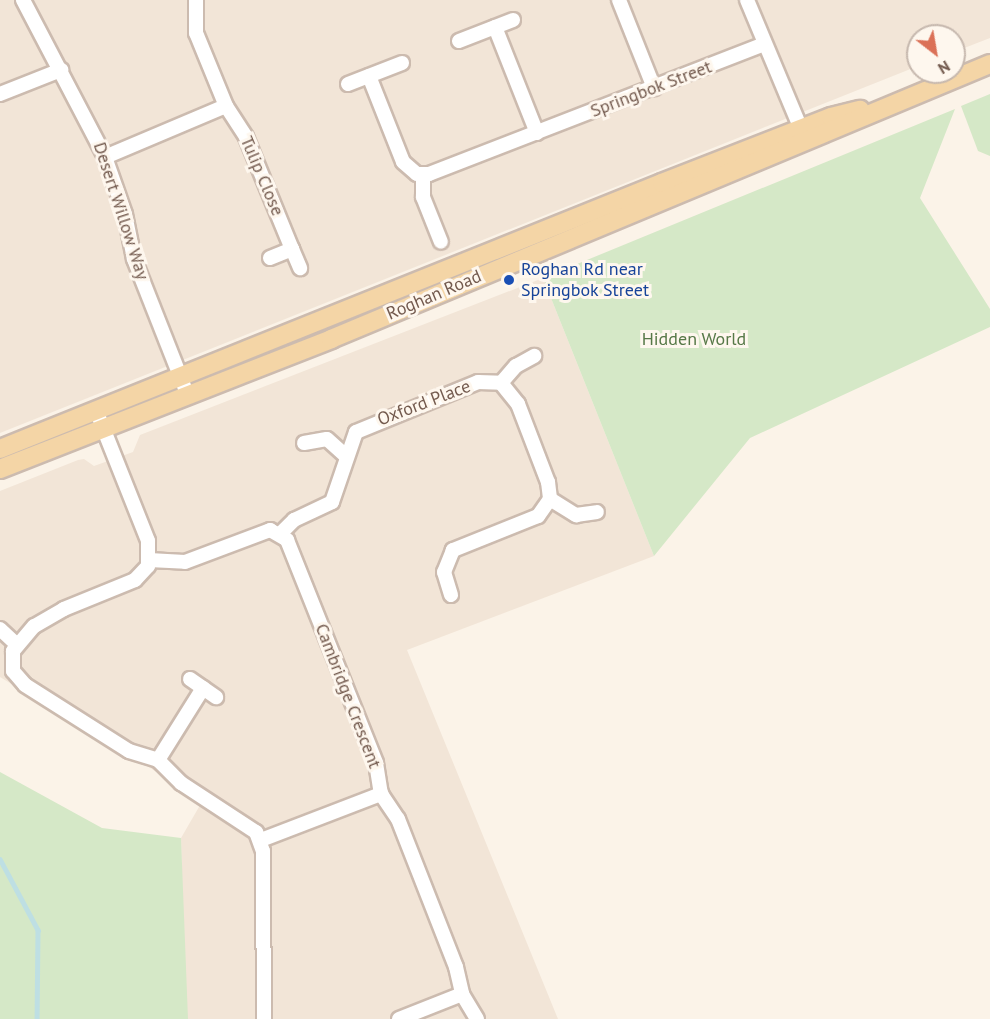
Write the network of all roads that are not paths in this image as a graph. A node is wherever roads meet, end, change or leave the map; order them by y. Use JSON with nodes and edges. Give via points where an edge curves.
{"nodes":[{"id":1,"x":23,"y":0,"type":"edge"},
{"id":2,"x":195,"y":0,"type":"edge"},
{"id":3,"x":619,"y":0,"type":"edge"},
{"id":4,"x":747,"y":0,"type":"edge"},
{"id":5,"x":513,"y":20,"type":"dead end"},
{"id":6,"x":495,"y":27,"type":"junction"},
{"id":7,"x":459,"y":41,"type":"dead end"},
{"id":8,"x":764,"y":44,"type":"junction"},
{"id":9,"x":402,"y":63,"type":"dead end"},
{"id":10,"x":990,"y":64,"type":"edge"},
{"id":11,"x":61,"y":70,"type":"junction"},
{"id":12,"x":369,"y":76,"type":"junction"},
{"id":13,"x":348,"y":84,"type":"dead end"},
{"id":14,"x":654,"y":88,"type":"junction"},
{"id":15,"x":0,"y":94,"type":"edge"},
{"id":16,"x":226,"y":106,"type":"junction"},
{"id":17,"x":537,"y":133,"type":"junction"},
{"id":18,"x":803,"y":135,"type":"junction"},
{"id":19,"x":105,"y":157,"type":"junction"},
{"id":20,"x":423,"y":175,"type":"junction"},
{"id":21,"x":441,"y":242,"type":"dead end"},
{"id":22,"x":292,"y":249,"type":"junction"},
{"id":23,"x":270,"y":258,"type":"dead end"},
{"id":24,"x":300,"y":268,"type":"dead end"},
{"id":25,"x":534,"y":356,"type":"dead end"},
{"id":26,"x":181,"y":377,"type":"junction"},
{"id":27,"x":501,"y":383,"type":"junction"},
{"id":28,"x":188,"y":396,"type":"junction"},
{"id":29,"x":96,"y":410,"type":"junction"},
{"id":30,"x":103,"y":429,"type":"junction"},
{"id":31,"x":304,"y":443,"type":"dead end"},
{"id":32,"x":0,"y":449,"type":"edge"},
{"id":33,"x":346,"y":456,"type":"junction"},
{"id":34,"x":0,"y":470,"type":"edge"},
{"id":35,"x":550,"y":499,"type":"junction"},
{"id":36,"x":597,"y":512,"type":"dead end"},
{"id":37,"x":280,"y":534,"type":"junction"},
{"id":38,"x":149,"y":560,"type":"junction"},
{"id":39,"x":451,"y":595,"type":"dead end"},
{"id":40,"x":0,"y":630,"type":"edge"},
{"id":41,"x":16,"y":644,"type":"junction"},
{"id":42,"x":190,"y":679,"type":"dead end"},
{"id":43,"x":203,"y":688,"type":"junction"},
{"id":44,"x":216,"y":697,"type":"dead end"},
{"id":45,"x":158,"y":760,"type":"junction"},
{"id":46,"x":381,"y":794,"type":"junction"},
{"id":47,"x":261,"y":840,"type":"junction"},
{"id":48,"x":462,"y":994,"type":"junction"},
{"id":49,"x":264,"y":1019,"type":"edge"},
{"id":50,"x":399,"y":1019,"type":"edge"},
{"id":51,"x":477,"y":1019,"type":"edge"}],
"edges":[{"from":1,"to":11,"type":"street","name":"Desert Willow Way"},
{"from":2,"to":16,"type":"street","name":"Tulip Close","via":[[196,33]]},
{"from":3,"to":14,"type":"street"},
{"from":4,"to":8,"type":"street"},
{"from":5,"to":6,"type":"street"},
{"from":6,"to":7,"type":"street"},
{"from":6,"to":17,"type":"street"},
{"from":8,"to":14,"type":"street","name":"Springbok Street"},
{"from":8,"to":18,"type":"street"},
{"from":9,"to":12,"type":"street"},
{"from":10,"to":18,"type":"main road","name":"Roghan Road","via":[[899,101],[831,117]]},
{"from":11,"to":15,"type":"street"},
{"from":11,"to":19,"type":"street","name":"Desert Willow Way"},
{"from":12,"to":13,"type":"street"},
{"from":12,"to":20,"type":"street","via":[[403,162],[411,171]]},
{"from":14,"to":17,"type":"street","name":"Springbok Street"},
{"from":16,"to":19,"type":"street"},
{"from":16,"to":22,"type":"street","name":"Tulip Close","via":[[246,137]]},
{"from":17,"to":20,"type":"street","name":"Springbok Street"},
{"from":18,"to":26,"type":"main road","name":"Roghan Road"},
{"from":18,"to":28,"type":"main road","name":"Roghan Road"},
{"from":19,"to":26,"type":"street","name":"Desert Willow Way","via":[[125,214],[134,259]]},
{"from":20,"to":21,"type":"street","via":[[423,197]]},
{"from":22,"to":23,"type":"street"},
{"from":22,"to":24,"type":"street","name":"Tulip Close"},
{"from":25,"to":27,"type":"street","via":[[516,366]]},
{"from":26,"to":28,"type":"street","name":"Desert Willow Way"},
{"from":26,"to":29,"type":"main road","name":"Roghan Road"},
{"from":27,"to":33,"type":"street","name":"Oxford Place","via":[[478,382],[369,425],[352,438]]},
{"from":27,"to":35,"type":"street","via":[[518,404],[548,482]]},
{"from":28,"to":30,"type":"main road","name":"Roghan Road"},
{"from":29,"to":30,"type":"street"},
{"from":29,"to":32,"type":"main road","name":"Roghan Road"},
{"from":30,"to":34,"type":"main road","name":"Roghan Road"},
{"from":30,"to":38,"type":"street","via":[[148,541]]},
{"from":31,"to":33,"type":"street","via":[[327,439]]},
{"from":33,"to":37,"type":"street","name":"Oxford Place","via":[[332,502],[294,520]]},
{"from":35,"to":36,"type":"street","via":[[576,515]]},
{"from":35,"to":39,"type":"street","via":[[543,511],[531,519],[453,550],[444,572]]},
{"from":37,"to":38,"type":"street","via":[[270,530],[259,533],[185,562]]},
{"from":37,"to":46,"type":"street","name":"Cambridge Crescent","via":[[290,545],[376,763]]},
{"from":38,"to":41,"type":"street","via":[[145,572],[135,580],[52,614]]},
{"from":40,"to":41,"type":"street"},
{"from":41,"to":45,"type":"street","via":[[11,665],[19,681],[129,751]]},
{"from":42,"to":43,"type":"street"},
{"from":43,"to":44,"type":"street"},
{"from":43,"to":45,"type":"street"},
{"from":45,"to":47,"type":"street","via":[[176,780],[252,828]]},
{"from":46,"to":47,"type":"street"},
{"from":46,"to":48,"type":"street","name":"Cambridge Crescent","via":[[398,819],[456,968]]},
{"from":47,"to":49,"type":"street"},
{"from":48,"to":50,"type":"street"},
{"from":48,"to":51,"type":"street","name":"Cambridge Crescent"}]}
